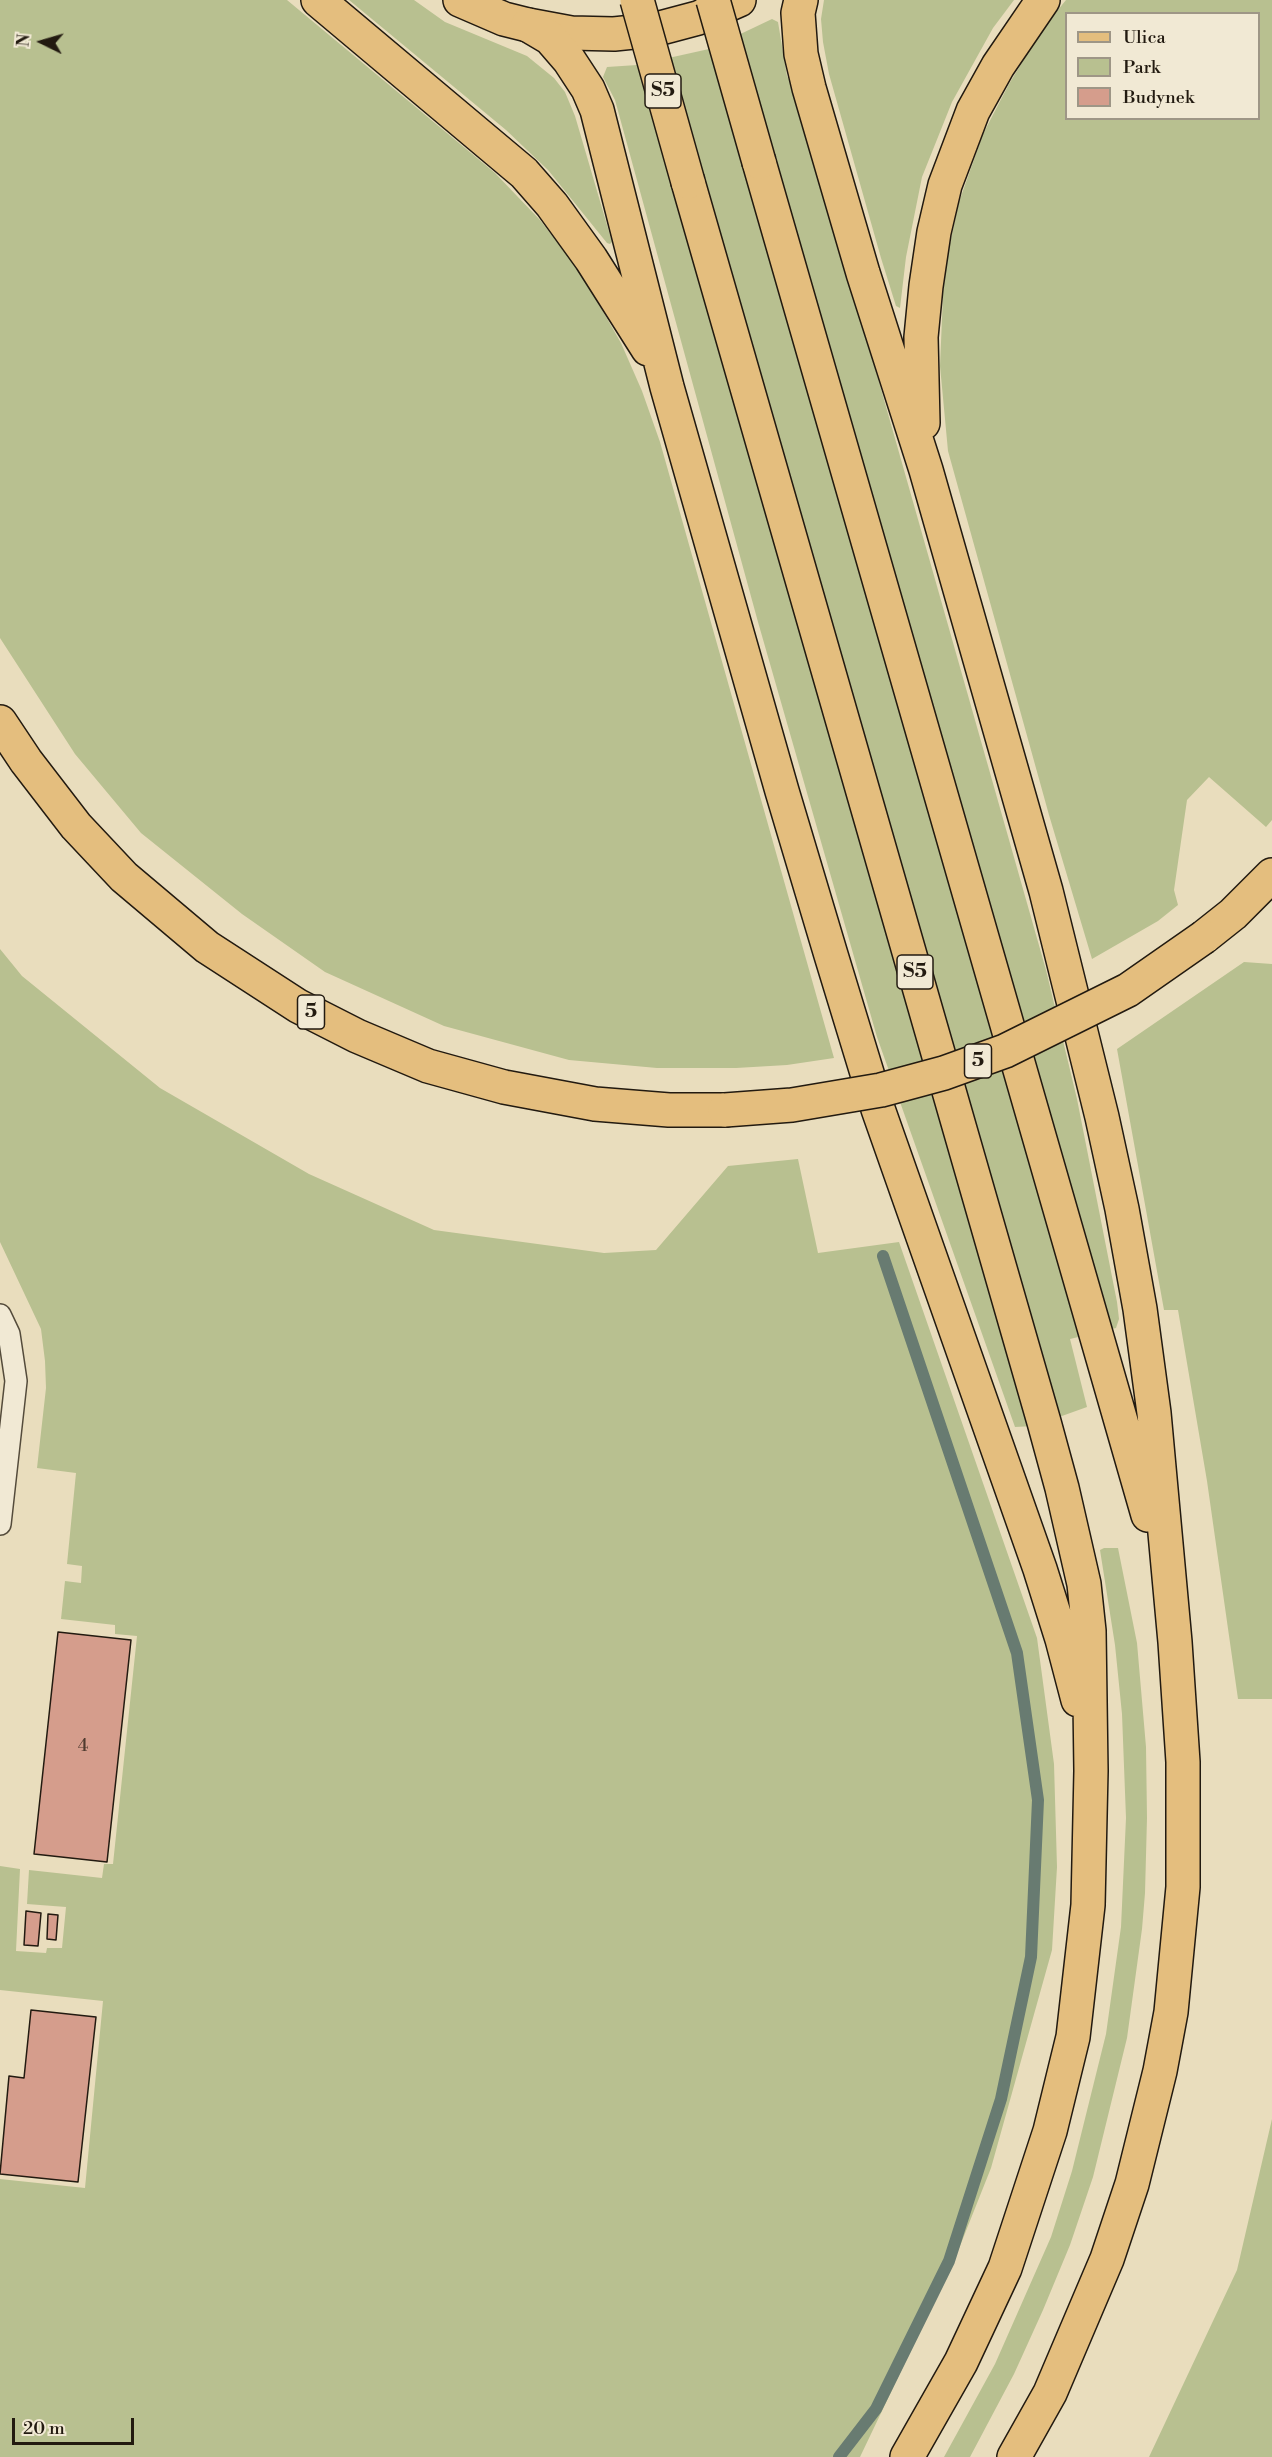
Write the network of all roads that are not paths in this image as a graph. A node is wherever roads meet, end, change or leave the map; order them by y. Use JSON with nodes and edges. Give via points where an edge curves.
{"nodes":[{"id":1,"x":318,"y":0,"type":"edge"},
{"id":2,"x":460,"y":0,"type":"edge"},
{"id":3,"x":637,"y":0,"type":"edge"},
{"id":4,"x":713,"y":0,"type":"edge"},
{"id":5,"x":739,"y":0,"type":"edge"},
{"id":6,"x":801,"y":0,"type":"edge"},
{"id":7,"x":1043,"y":0,"type":"edge"},
{"id":8,"x":528,"y":25,"type":"junction"},
{"id":9,"x":668,"y":387,"type":"junction"},
{"id":10,"x":926,"y":470,"type":"junction"},
{"id":11,"x":0,"y":722,"type":"edge"},
{"id":12,"x":1272,"y":876,"type":"edge"},
{"id":13,"x":0,"y":1315,"type":"edge"},
{"id":14,"x":0,"y":1524,"type":"edge"},
{"id":15,"x":1168,"y":1580,"type":"junction"},
{"id":16,"x":1091,"y":1771,"type":"junction"},
{"id":17,"x":907,"y":2457,"type":"edge"},
{"id":18,"x":1014,"y":2457,"type":"edge"}],
"edges":[{"from":1,"to":9,"type":"main road","via":[[524,173],[591,259]]},
{"from":2,"to":8,"type":"main road"},
{"from":3,"to":16,"type":"main road","number":"S5","bridge":true,"via":[[1062,1488],[1084,1584],[1091,1680]]},
{"from":4,"to":15,"type":"main road","bridge":true},
{"from":5,"to":8,"type":"main road","via":[[698,18],[653,30],[571,33]]},
{"from":6,"to":10,"type":"main road","via":[[801,54],[809,88]]},
{"from":7,"to":10,"type":"main road","via":[[973,111],[945,185],[931,254],[921,337]]},
{"from":8,"to":9,"type":"main road","via":[[550,38],[570,60],[597,110]]},
{"from":9,"to":16,"type":"main road","via":[[778,780],[878,1109],[1062,1639],[1076,1688]]},
{"from":10,"to":15,"type":"main road","via":[[1046,891],[1102,1117],[1142,1321]]},
{"from":11,"to":12,"type":"main road","number":"5","bridge":true,"via":[[76,826],[124,877],[207,947],[298,1006],[428,1066],[504,1087],[595,1104],[669,1110],[792,1105],[881,1090],[944,1073],[1005,1051],[1128,990],[1204,937]]},
{"from":13,"to":14,"type":"lane","via":[[9,1334],[16,1382]]},
{"from":15,"to":18,"type":"main road","via":[[1183,1762],[1183,1887],[1167,2032],[1151,2115],[1107,2259],[1050,2393]]},
{"from":16,"to":17,"type":"main road","via":[[1088,1905],[1080,1985],[1073,2037],[1050,2131],[1005,2268],[961,2362]]}]}
